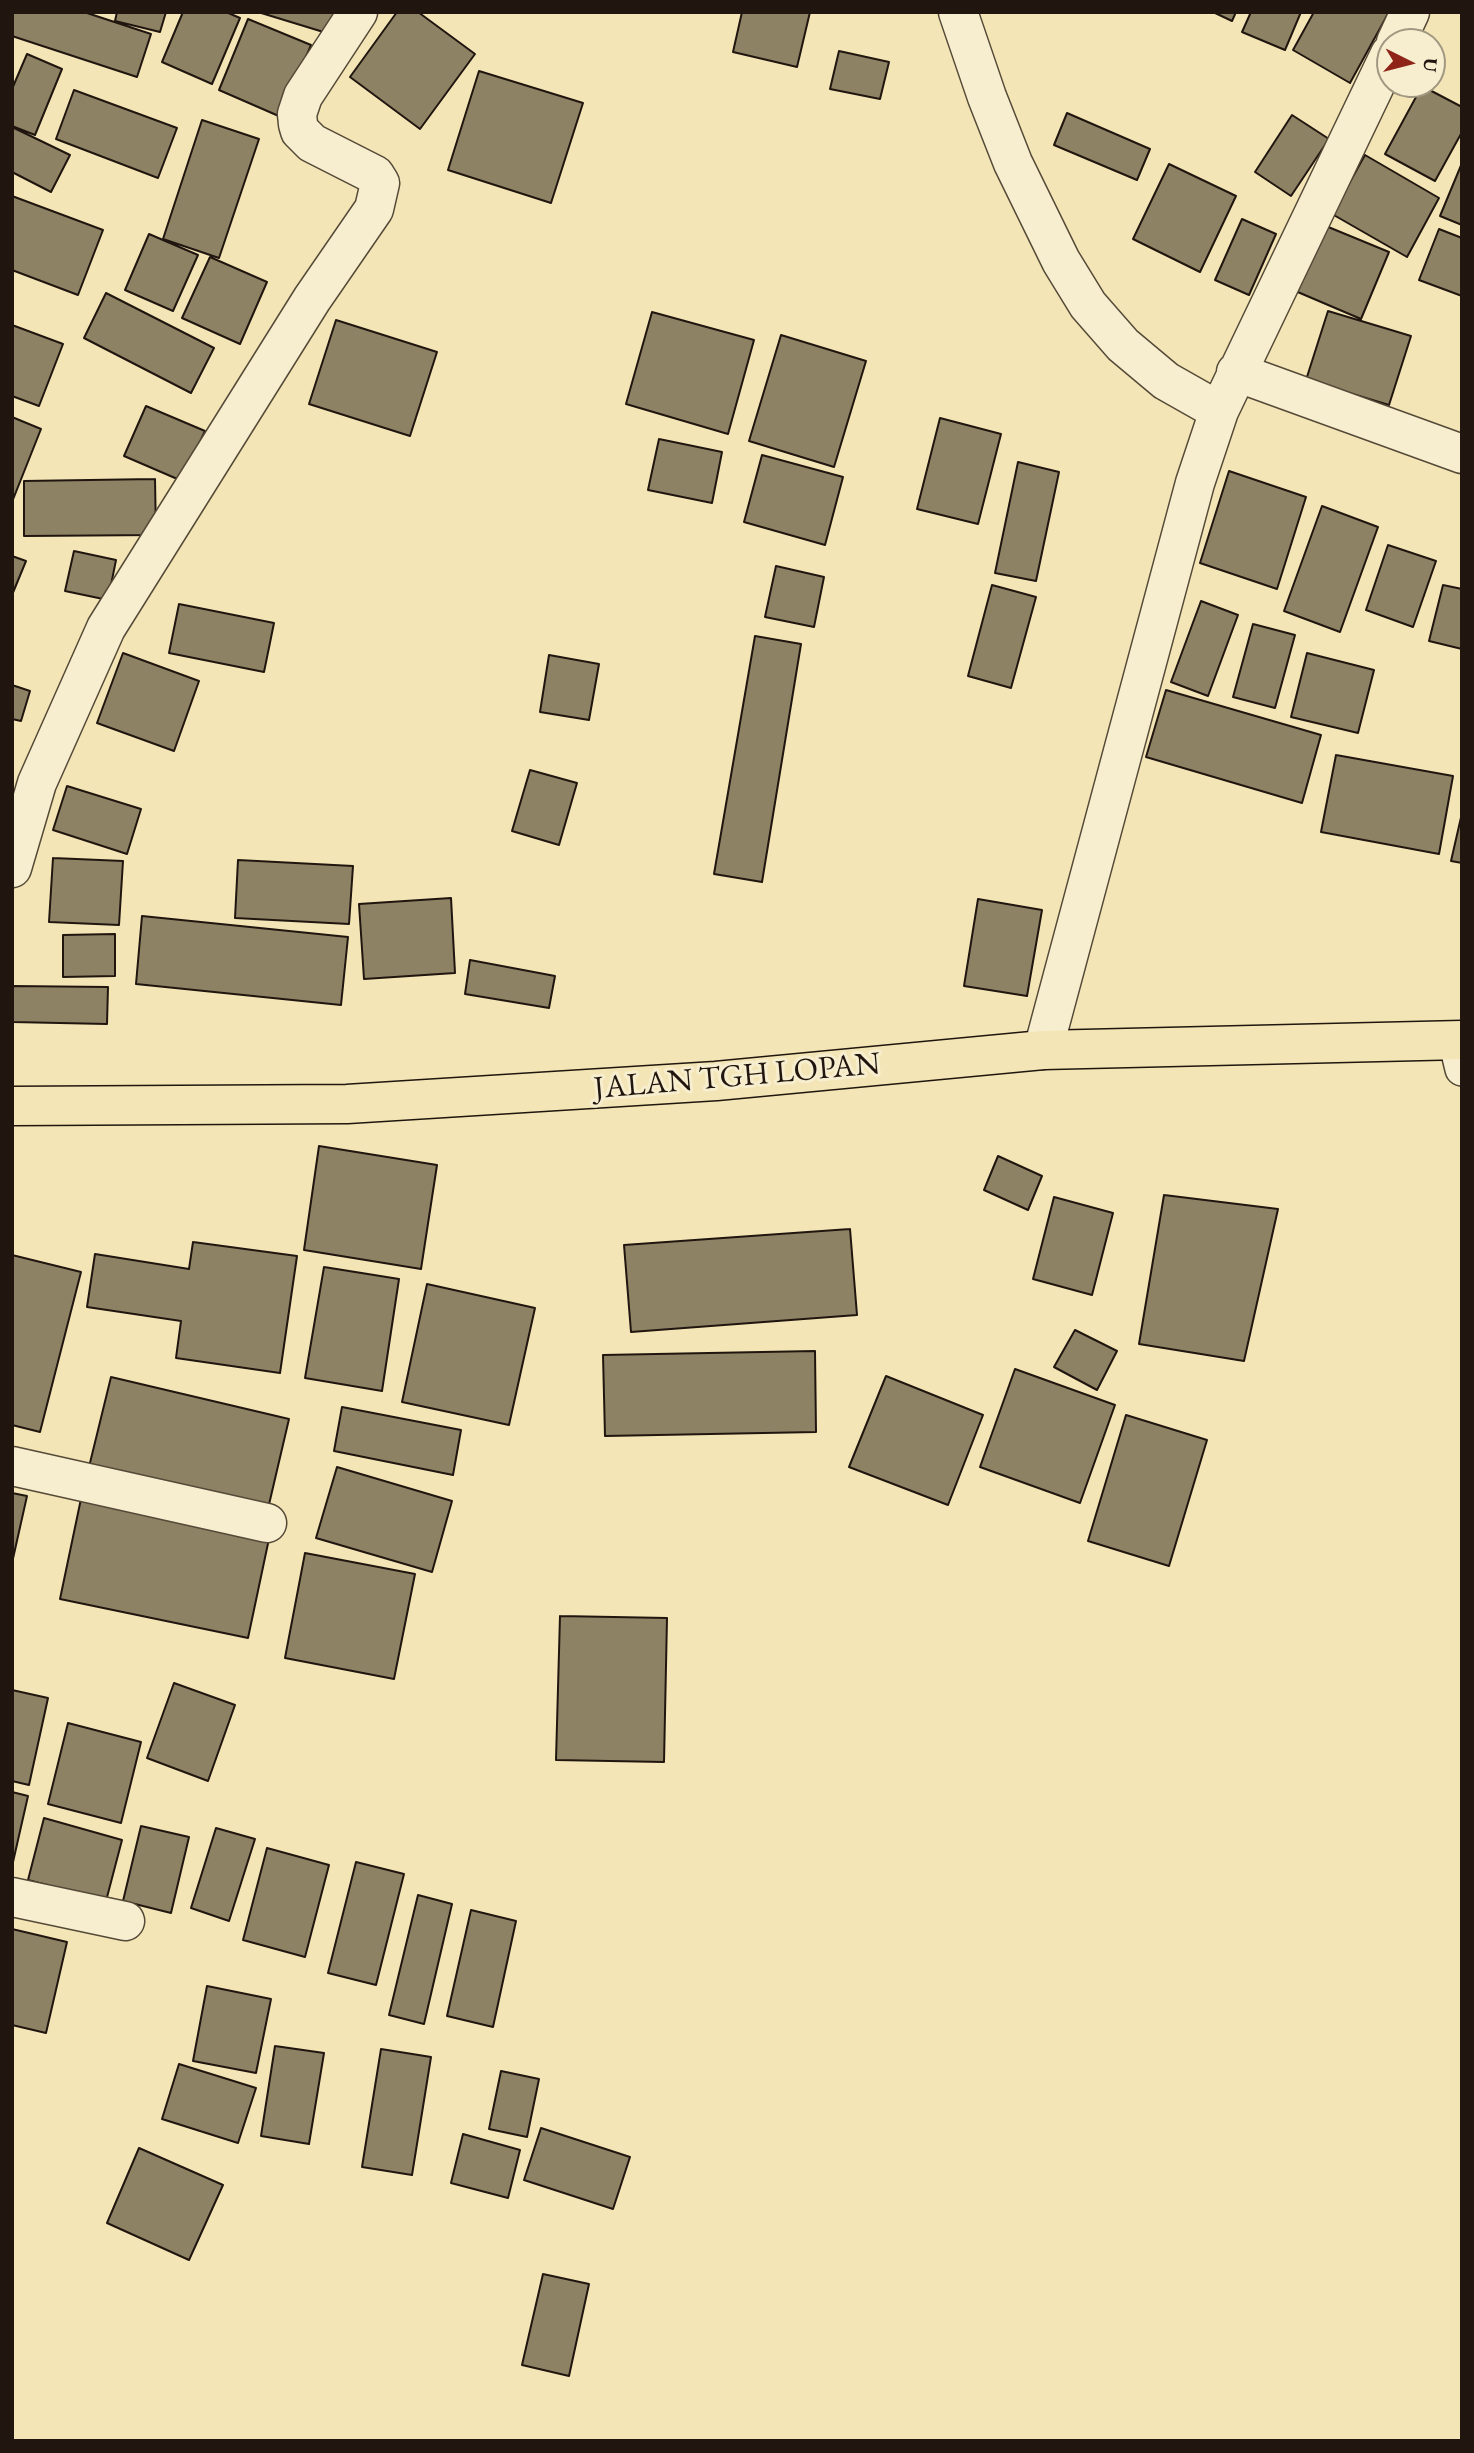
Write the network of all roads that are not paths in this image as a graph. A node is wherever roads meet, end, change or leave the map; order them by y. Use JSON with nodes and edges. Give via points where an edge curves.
{"nodes":[{"id":1,"x":358,"y":12,"type":"edge"},
{"id":2,"x":958,"y":12,"type":"edge"},
{"id":3,"x":1410,"y":12,"type":"edge"},
{"id":4,"x":1403,"y":28,"type":"edge"},
{"id":5,"x":1376,"y":83,"type":"edge"},
{"id":6,"x":1236,"y":372,"type":"junction"},
{"id":7,"x":1219,"y":411,"type":"junction"},
{"id":8,"x":1462,"y":454,"type":"edge"},
{"id":9,"x":12,"y":868,"type":"edge"},
{"id":10,"x":1043,"y":1050,"type":"junction"},
{"id":11,"x":1460,"y":1050,"type":"edge"},
{"id":12,"x":12,"y":1106,"type":"edge"},
{"id":13,"x":12,"y":1466,"type":"edge"},
{"id":14,"x":267,"y":1523,"type":"dead end"},
{"id":15,"x":12,"y":1897,"type":"edge"},
{"id":16,"x":125,"y":1921,"type":"dead end"}],
"edges":[{"from":1,"to":9,"type":"street","via":[[303,96],[297,114],[300,131],[312,143],[375,175],[380,183],[374,209],[312,299],[106,628],[37,783]]},
{"from":2,"to":7,"type":"street","via":[[1013,163],[1061,261],[1088,304],[1123,345],[1166,381]]},
{"from":3,"to":4,"type":"street"},
{"from":5,"to":6,"type":"street"},
{"from":6,"to":7,"type":"street"},
{"from":6,"to":8,"type":"street"},
{"from":7,"to":10,"type":"street","via":[[1195,483]]},
{"from":10,"to":11,"type":"highway","name":"JALAN TGH LOPAN"},
{"from":10,"to":12,"type":"highway","name":"JALAN TGH LOPAN","via":[[716,1082],[360,1103]]},
{"from":13,"to":14,"type":"street"},
{"from":15,"to":16,"type":"street"}]}
